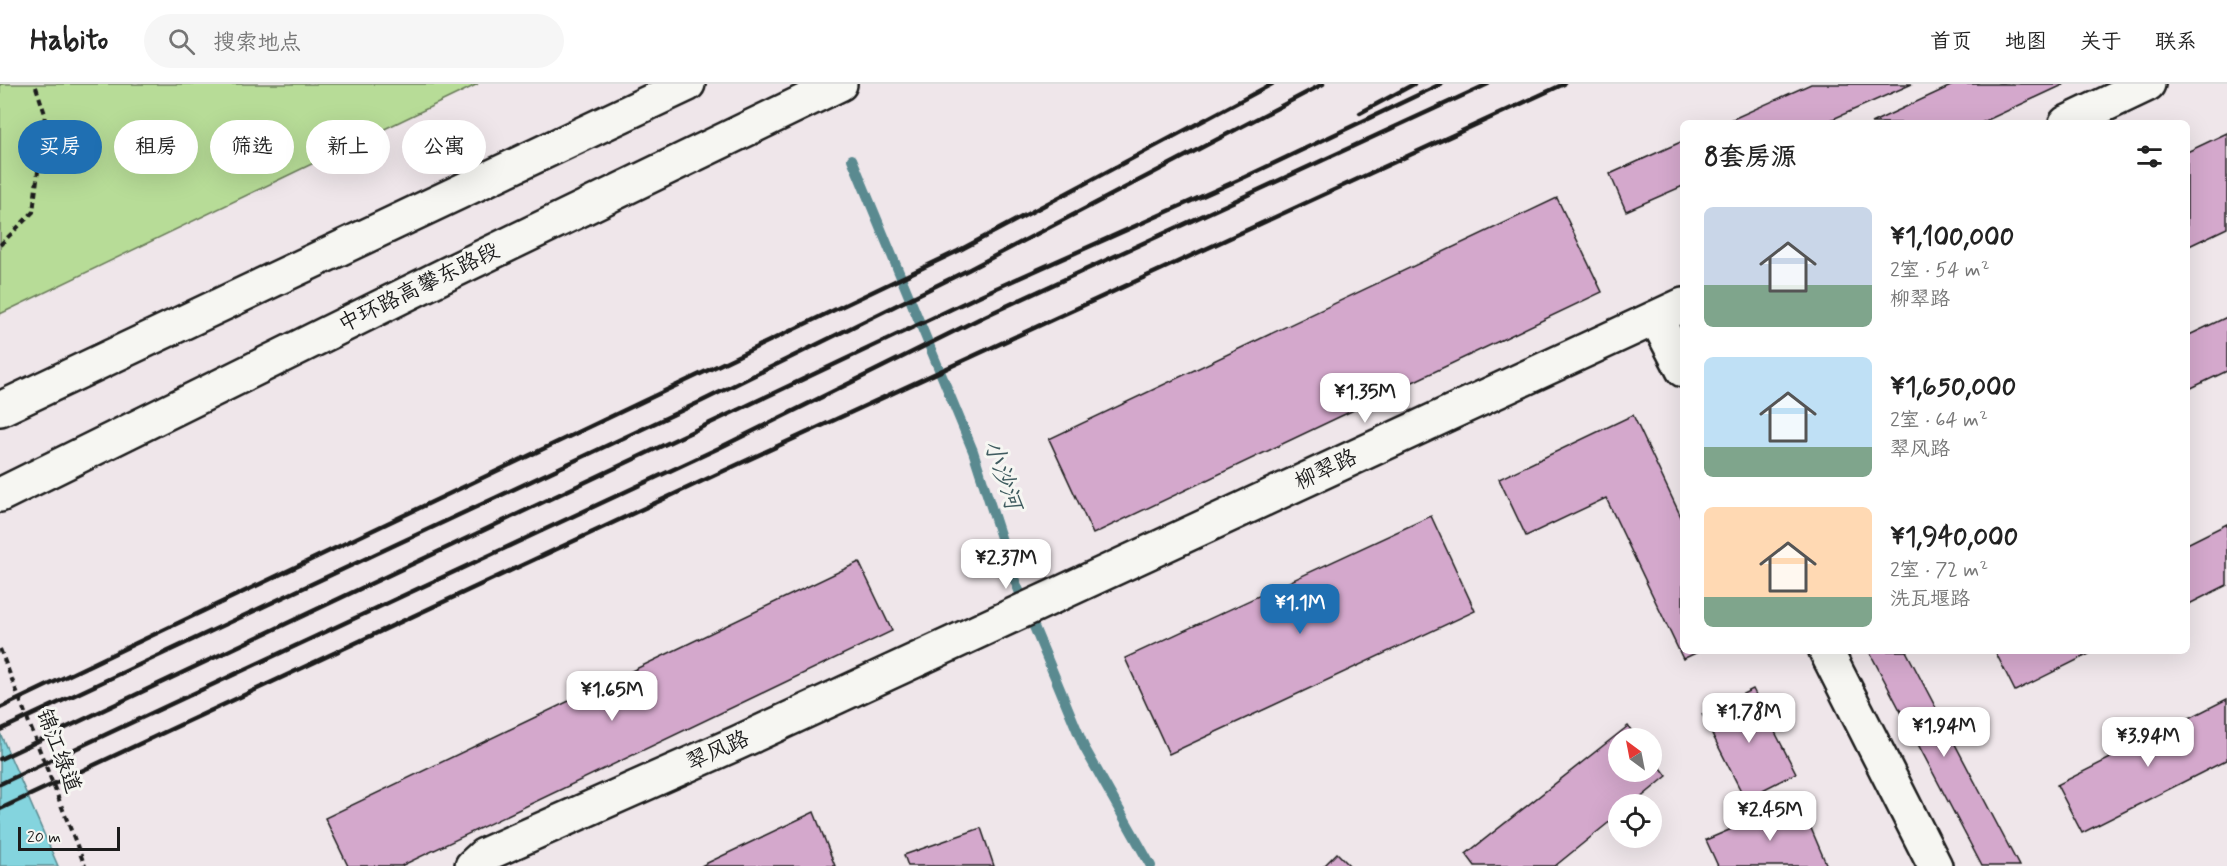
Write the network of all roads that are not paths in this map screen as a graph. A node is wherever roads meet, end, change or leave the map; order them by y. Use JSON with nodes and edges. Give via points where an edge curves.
{"nodes":[{"id":1,"x":688,"y":84,"type":"edge"},
{"id":2,"x":840,"y":84,"type":"edge"},
{"id":3,"x":2148,"y":84,"type":"edge"},
{"id":4,"x":2072,"y":120,"type":"edge"},
{"id":5,"x":1670,"y":311,"type":"edge"},
{"id":6,"x":1680,"y":356,"type":"edge"},
{"id":7,"x":10,"y":404,"type":"edge"},
{"id":8,"x":0,"y":495,"type":"edge"},
{"id":9,"x":965,"y":636,"type":"joint"},
{"id":10,"x":1828,"y":654,"type":"edge"},
{"id":11,"x":472,"y":866,"type":"edge"},
{"id":12,"x":1935,"y":866,"type":"edge"}],
"edges":[{"from":1,"to":7,"type":"street"},
{"from":2,"to":8,"type":"street","name":"中环路高攀东路段"},
{"from":3,"to":4,"type":"street"},
{"from":5,"to":6,"type":"street"},
{"from":5,"to":9,"type":"street","name":"柳翠路"},
{"from":9,"to":11,"type":"street","name":"翠风路","via":[[484,855]]},
{"from":10,"to":12,"type":"street"}]}
